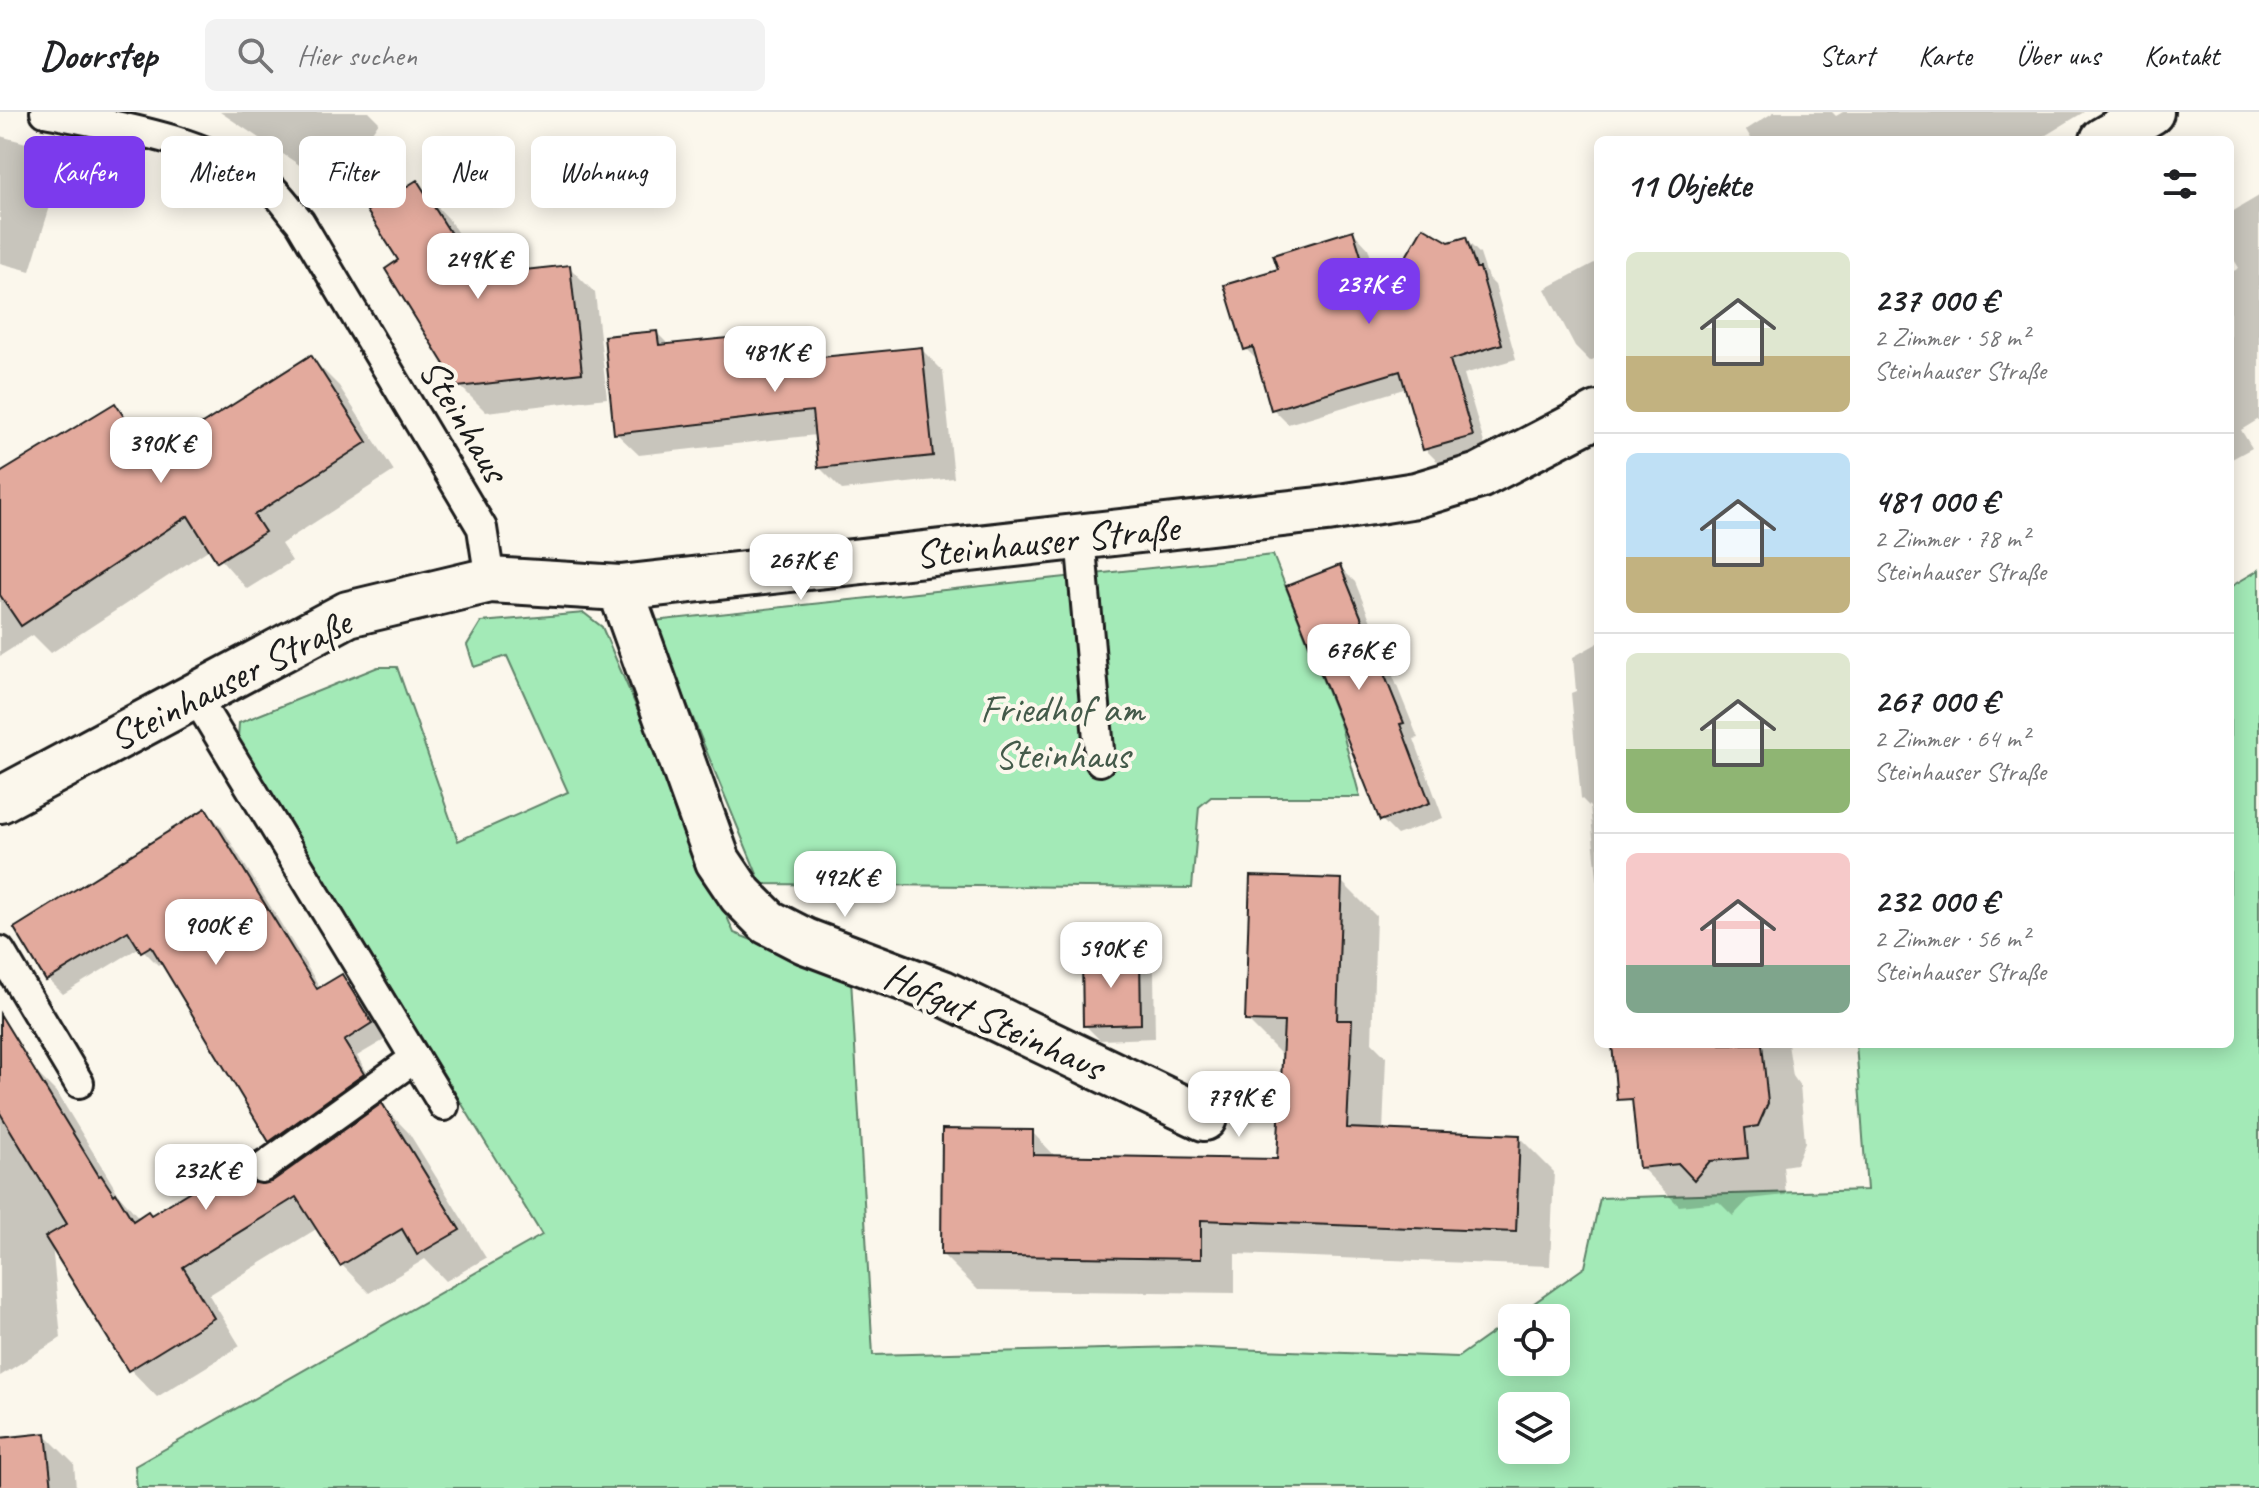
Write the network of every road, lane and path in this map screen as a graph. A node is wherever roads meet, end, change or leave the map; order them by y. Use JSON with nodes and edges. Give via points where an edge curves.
{"nodes":[{"id":1,"x":45,"y":112,"type":"edge"},
{"id":2,"x":2151,"y":112,"type":"edge"},
{"id":3,"x":2110,"y":136,"type":"edge"},
{"id":4,"x":1594,"y":416,"type":"edge"},
{"id":5,"x":1080,"y":537,"type":"junction"},
{"id":6,"x":490,"y":580,"type":"junction"},
{"id":7,"x":620,"y":588,"type":"junction"},
{"id":8,"x":195,"y":696,"type":"junction"},
{"id":9,"x":1100,"y":761,"type":"dead end"},
{"id":10,"x":0,"y":800,"type":"edge"},
{"id":11,"x":0,"y":951,"type":"edge"},
{"id":12,"x":415,"y":1058,"type":"junction"},
{"id":13,"x":79,"y":1083,"type":"dead end"},
{"id":14,"x":444,"y":1106,"type":"dead end"},
{"id":15,"x":1204,"y":1118,"type":"dead end"},
{"id":16,"x":262,"y":1168,"type":"dead end"}],
"edges":[{"from":1,"to":6,"type":"lane","name":"Steinhaus","via":[[152,133],[219,156],[270,187],[300,222],[482,528]]},
{"from":2,"to":3,"type":"street"},
{"from":4,"to":5,"type":"street","name":"Steinhauser Straße","via":[[1479,476],[1416,495]]},
{"from":5,"to":7,"type":"street","name":"Steinhauser Straße"},
{"from":5,"to":9,"type":"lane"},
{"from":6,"to":7,"type":"street","name":"Steinhauser Straße"},
{"from":6,"to":8,"type":"street","name":"Steinhauser Straße","via":[[348,614]]},
{"from":7,"to":15,"type":"street","name":"Hofgut Steinhaus","via":[[718,861],[768,922],[943,993]]},
{"from":8,"to":10,"type":"street","name":"Steinhauser Straße"},
{"from":8,"to":12,"type":"lane"},
{"from":11,"to":13,"type":"lane"},
{"from":12,"to":14,"type":"lane"},
{"from":12,"to":16,"type":"lane"}]}
